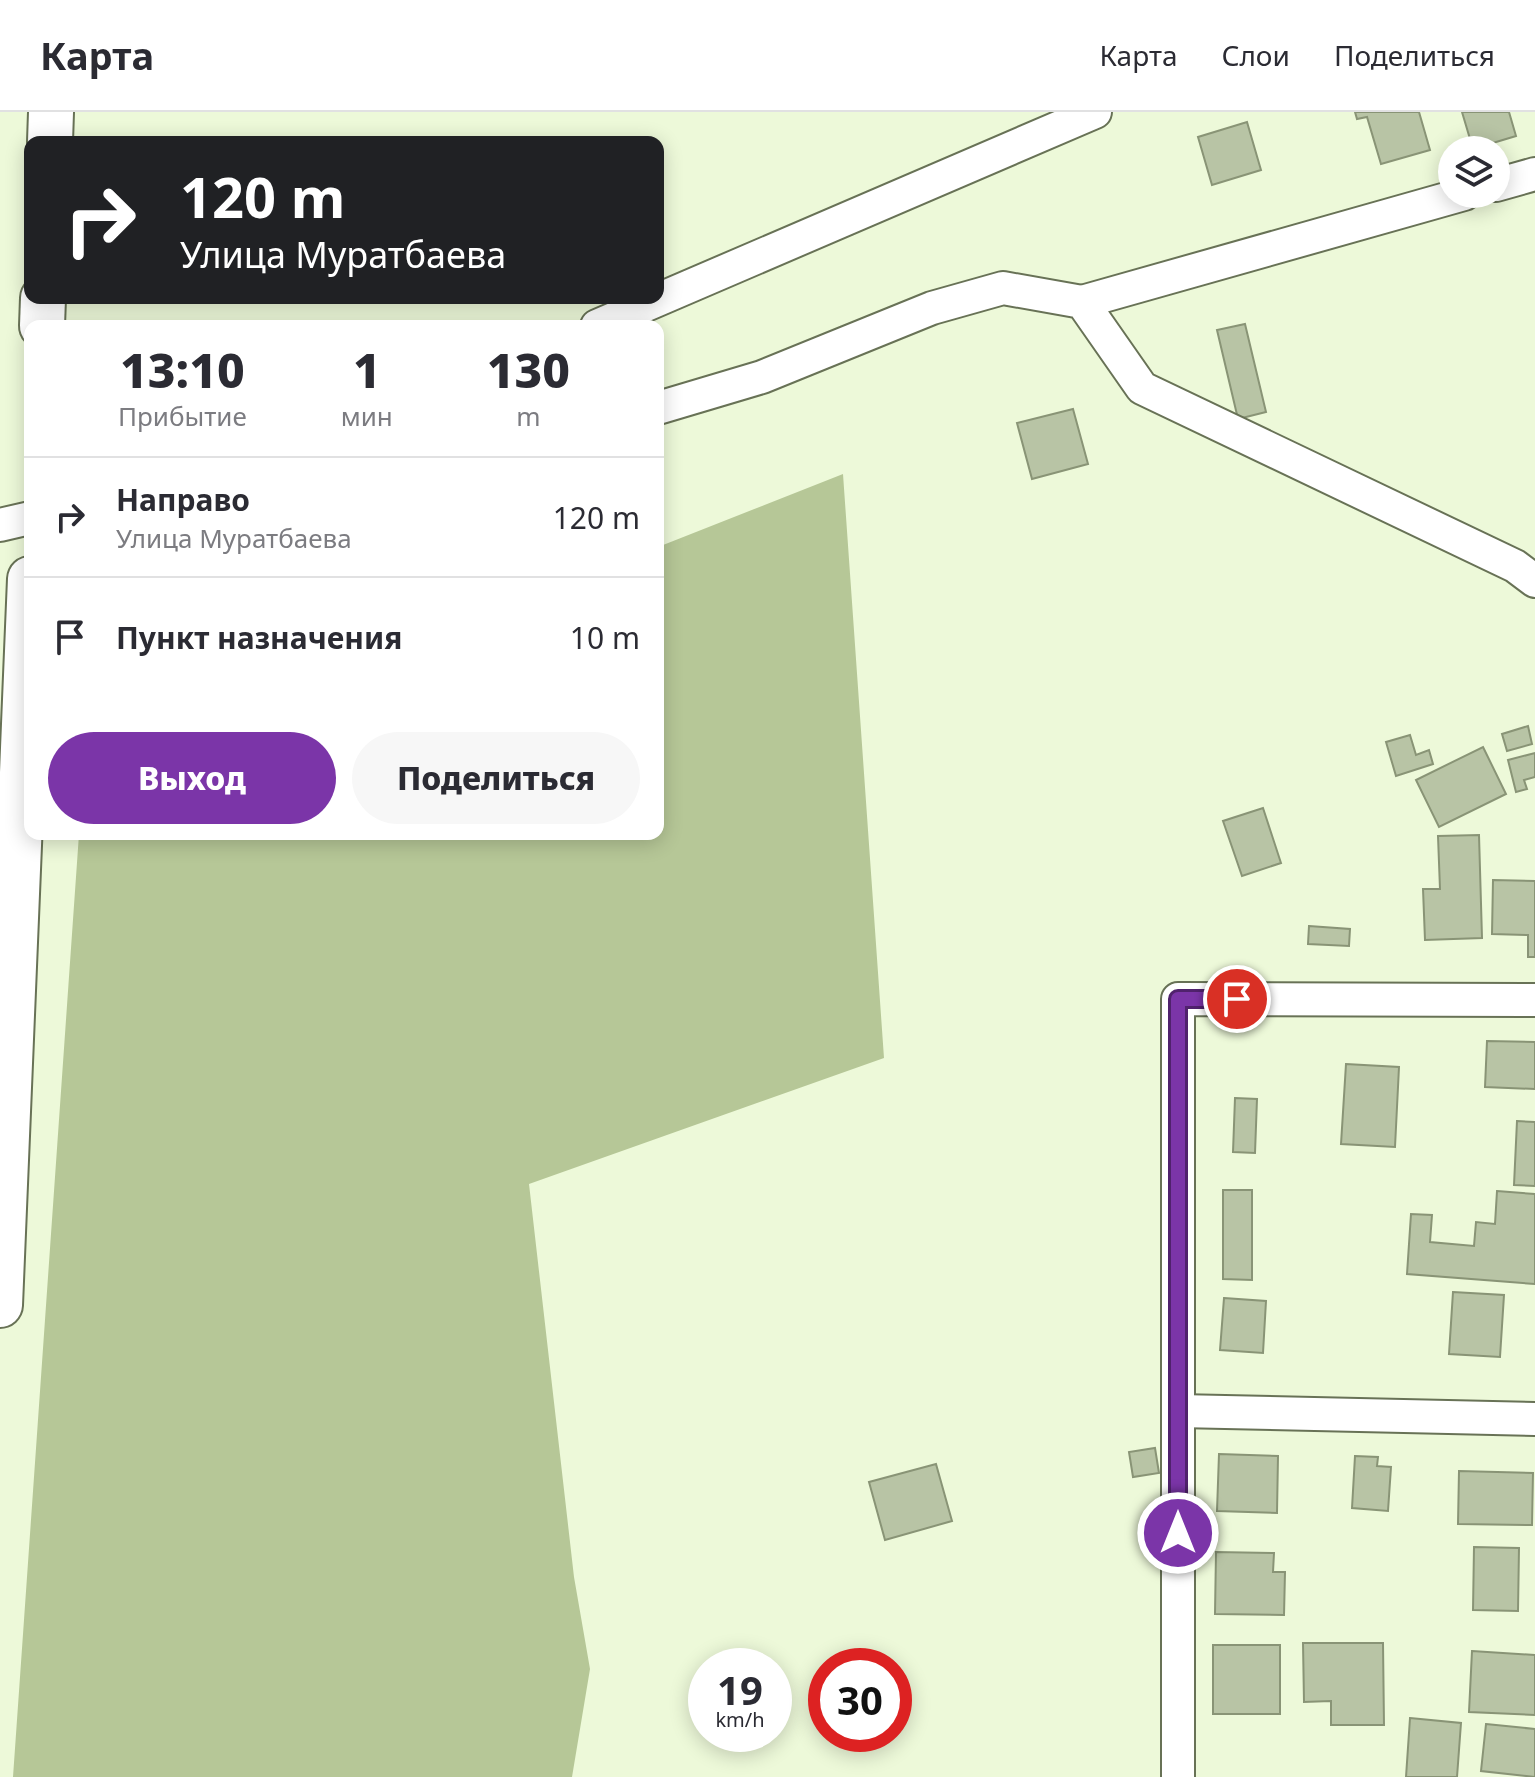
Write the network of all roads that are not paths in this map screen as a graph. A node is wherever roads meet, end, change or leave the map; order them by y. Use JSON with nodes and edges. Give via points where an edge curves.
{"nodes":[{"id":1,"x":51,"y":112,"type":"edge"},
{"id":2,"x":1095,"y":112,"type":"edge"},
{"id":3,"x":50,"y":136,"type":"edge"},
{"id":4,"x":1535,"y":174,"type":"edge"},
{"id":5,"x":1510,"y":181,"type":"edge"},
{"id":6,"x":1438,"y":201,"type":"edge"},
{"id":7,"x":664,"y":297,"type":"edge"},
{"id":8,"x":1082,"y":302,"type":"junction"},
{"id":9,"x":648,"y":304,"type":"edge"},
{"id":10,"x":611,"y":320,"type":"edge"},
{"id":11,"x":664,"y":406,"type":"edge"},
{"id":12,"x":24,"y":519,"type":"edge"},
{"id":13,"x":0,"y":525,"type":"edge"},
{"id":14,"x":1535,"y":581,"type":"edge"},
{"id":15,"x":24,"y":724,"type":"edge"},
{"id":16,"x":1535,"y":1000,"type":"edge"},
{"id":17,"x":0,"y":1305,"type":"edge"},
{"id":18,"x":1178,"y":1411,"type":"junction"},
{"id":19,"x":1535,"y":1419,"type":"edge"},
{"id":20,"x":1178,"y":1777,"type":"edge"}],
"edges":[{"from":1,"to":3,"type":"street"},
{"from":2,"to":7,"type":"street"},
{"from":4,"to":5,"type":"street"},
{"from":6,"to":8,"type":"street"},
{"from":8,"to":11,"type":"street","via":[[1003,288],[932,308],[762,377]]},
{"from":8,"to":14,"type":"street","via":[[1142,388],[1515,566]]},
{"from":9,"to":10,"type":"street"},
{"from":12,"to":13,"type":"street"},
{"from":15,"to":17,"type":"street"},
{"from":16,"to":18,"type":"street","via":[[1178,999]]},
{"from":18,"to":19,"type":"street"},
{"from":18,"to":20,"type":"street"}]}
